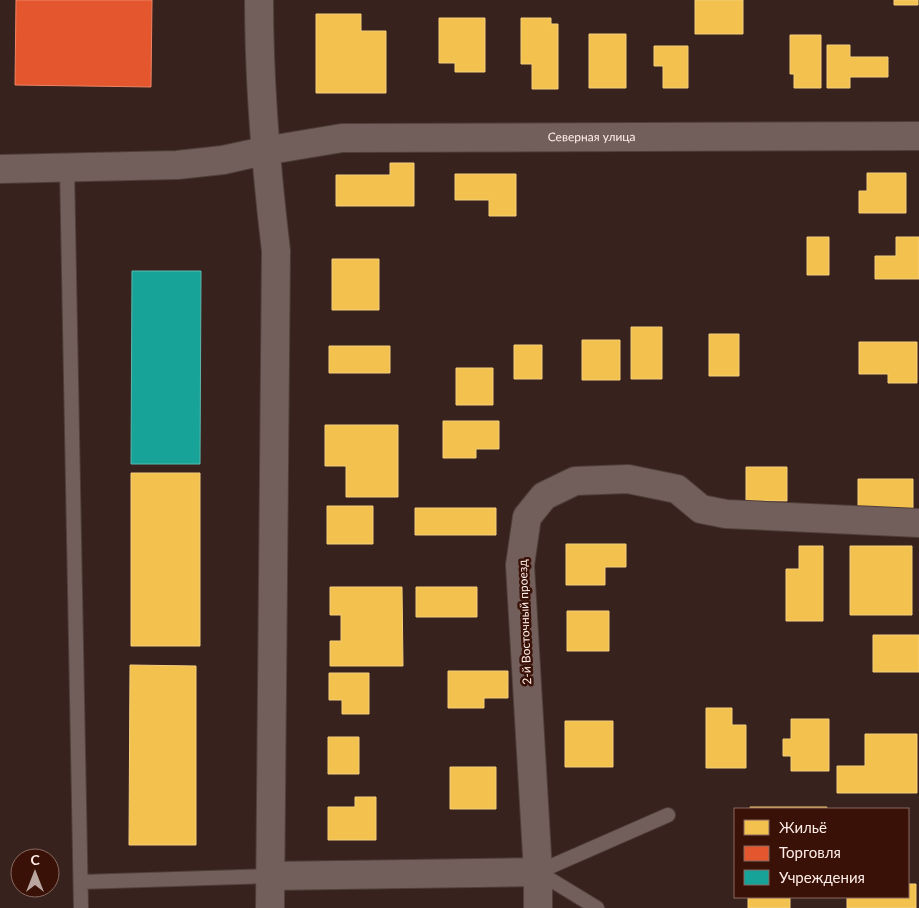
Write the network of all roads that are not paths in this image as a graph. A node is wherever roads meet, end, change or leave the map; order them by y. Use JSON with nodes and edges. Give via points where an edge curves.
{"nodes":[{"id":1,"x":260,"y":0,"type":"edge"},
{"id":2,"x":919,"y":136,"type":"edge"},
{"id":3,"x":264,"y":151,"type":"junction"},
{"id":4,"x":67,"y":168,"type":"junction"},
{"id":5,"x":0,"y":169,"type":"edge"},
{"id":6,"x":919,"y":523,"type":"edge"},
{"id":7,"x":668,"y":815,"type":"dead end"},
{"id":8,"x":538,"y":872,"type":"junction"},
{"id":9,"x":270,"y":876,"type":"junction"},
{"id":10,"x":81,"y":882,"type":"junction"},
{"id":11,"x":81,"y":908,"type":"edge"},
{"id":12,"x":270,"y":908,"type":"edge"},
{"id":13,"x":538,"y":908,"type":"edge"},
{"id":14,"x":597,"y":908,"type":"edge"}],
"edges":[{"from":1,"to":3,"type":"street","via":[[259,66]]},
{"from":2,"to":3,"type":"street","name":"Северная улица","via":[[342,138]]},
{"from":3,"to":4,"type":"street","name":"Северная улица","via":[[177,165]]},
{"from":3,"to":9,"type":"street","via":[[276,251]]},
{"from":4,"to":5,"type":"street","name":"Северная улица"},
{"from":4,"to":10,"type":"lane"},
{"from":6,"to":8,"type":"street","name":"2-й Восточный проезд","via":[[726,514],[701,509],[677,489],[628,479],[575,481],[544,496],[527,518],[520,565]]},
{"from":7,"to":8,"type":"lane"},
{"from":8,"to":9,"type":"street"},
{"from":8,"to":13,"type":"street","name":"2-й Восточный проезд"},
{"from":8,"to":14,"type":"lane"},
{"from":9,"to":10,"type":"lane"},
{"from":9,"to":12,"type":"street"},
{"from":10,"to":11,"type":"lane"}]}
